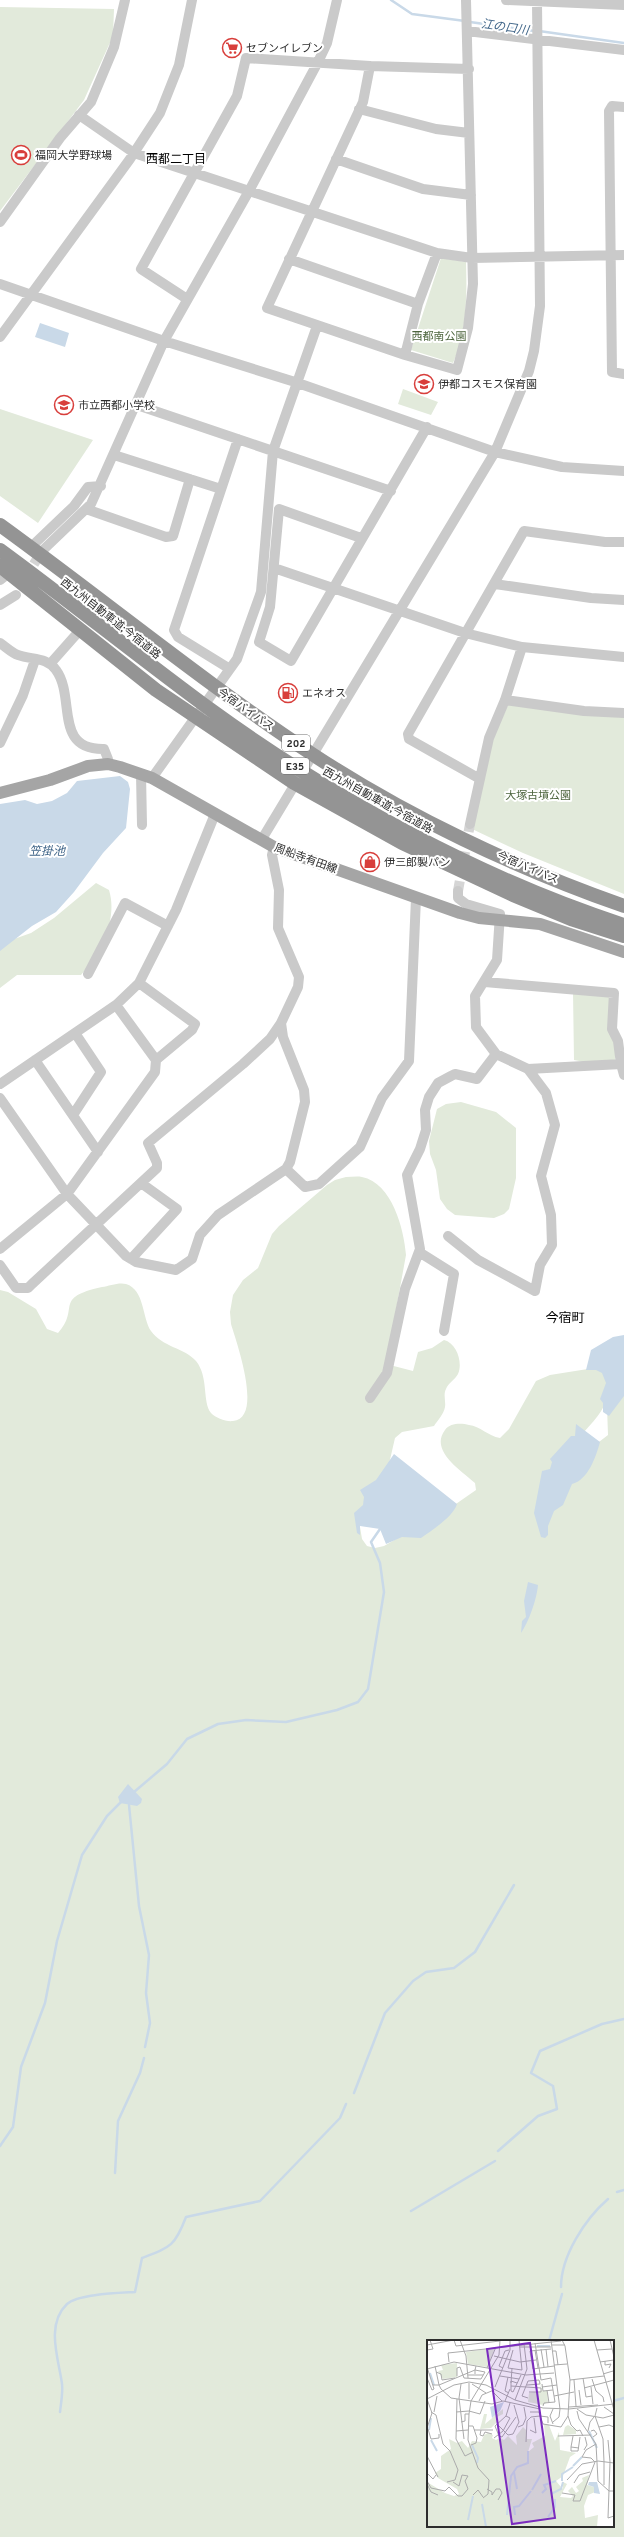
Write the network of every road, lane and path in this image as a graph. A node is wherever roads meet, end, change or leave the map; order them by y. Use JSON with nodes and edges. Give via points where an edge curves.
{"nodes":[{"id":1,"x":124,"y":0,"type":"edge"},
{"id":2,"x":192,"y":0,"type":"edge"},
{"id":3,"x":337,"y":0,"type":"edge"},
{"id":4,"x":466,"y":0,"type":"edge"},
{"id":5,"x":506,"y":0,"type":"edge"},
{"id":6,"x":537,"y":1,"type":"junction"},
{"id":7,"x":624,"y":5,"type":"edge"},
{"id":8,"x":467,"y":31,"type":"junction"},
{"id":9,"x":538,"y":38,"type":"junction"},
{"id":10,"x":624,"y":50,"type":"edge"},
{"id":11,"x":318,"y":62,"type":"junction"},
{"id":12,"x":370,"y":66,"type":"junction"},
{"id":13,"x":469,"y":69,"type":"junction"},
{"id":14,"x":624,"y":106,"type":"edge"},
{"id":15,"x":359,"y":109,"type":"junction"},
{"id":16,"x":79,"y":115,"type":"junction"},
{"id":17,"x":469,"y":133,"type":"junction"},
{"id":18,"x":134,"y":153,"type":"junction"},
{"id":19,"x":336,"y":159,"type":"junction"},
{"id":20,"x":194,"y":173,"type":"junction"},
{"id":21,"x":249,"y":191,"type":"junction"},
{"id":22,"x":471,"y":195,"type":"junction"},
{"id":23,"x":310,"y":211,"type":"junction"},
{"id":24,"x":0,"y":222,"type":"edge"},
{"id":25,"x":437,"y":253,"type":"junction"},
{"id":26,"x":611,"y":255,"type":"junction"},
{"id":27,"x":624,"y":255,"type":"edge"},
{"id":28,"x":540,"y":256,"type":"junction"},
{"id":29,"x":472,"y":258,"type":"junction"},
{"id":30,"x":289,"y":259,"type":"junction"},
{"id":31,"x":0,"y":284,"type":"edge"},
{"id":32,"x":32,"y":295,"type":"junction"},
{"id":33,"x":187,"y":299,"type":"junction"},
{"id":34,"x":418,"y":304,"type":"junction"},
{"id":35,"x":316,"y":326,"type":"junction"},
{"id":36,"x":0,"y":337,"type":"edge"},
{"id":37,"x":164,"y":341,"type":"junction"},
{"id":38,"x":405,"y":355,"type":"junction"},
{"id":39,"x":624,"y":374,"type":"edge"},
{"id":40,"x":295,"y":382,"type":"junction"},
{"id":41,"x":137,"y":405,"type":"junction"},
{"id":42,"x":427,"y":427,"type":"junction"},
{"id":43,"x":238,"y":439,"type":"junction"},
{"id":44,"x":273,"y":451,"type":"junction"},
{"id":45,"x":495,"y":452,"type":"junction"},
{"id":46,"x":114,"y":455,"type":"junction"},
{"id":47,"x":624,"y":471,"type":"edge"},
{"id":48,"x":190,"y":479,"type":"junction"},
{"id":49,"x":101,"y":486,"type":"junction"},
{"id":50,"x":221,"y":489,"type":"junction"},
{"id":51,"x":391,"y":491,"type":"junction"},
{"id":52,"x":86,"y":509,"type":"junction"},
{"id":53,"x":0,"y":525,"type":"edge"},
{"id":54,"x":0,"y":534,"type":"edge"},
{"id":55,"x":361,"y":538,"type":"junction"},
{"id":56,"x":624,"y":542,"type":"edge"},
{"id":57,"x":36,"y":549,"type":"junction"},
{"id":58,"x":0,"y":550,"type":"edge"},
{"id":59,"x":274,"y":568,"type":"junction"},
{"id":60,"x":3,"y":573,"type":"edge"},
{"id":61,"x":495,"y":584,"type":"junction"},
{"id":62,"x":333,"y":587,"type":"junction"},
{"id":63,"x":16,"y":595,"type":"dead end"},
{"id":64,"x":624,"y":600,"type":"edge"},
{"id":65,"x":0,"y":605,"type":"edge"},
{"id":66,"x":401,"y":610,"type":"junction"},
{"id":67,"x":81,"y":629,"type":"junction"},
{"id":68,"x":465,"y":633,"type":"junction"},
{"id":69,"x":0,"y":644,"type":"edge"},
{"id":70,"x":522,"y":647,"type":"junction"},
{"id":71,"x":624,"y":657,"type":"edge"},
{"id":72,"x":35,"y":660,"type":"junction"},
{"id":73,"x":50,"y":664,"type":"junction"},
{"id":74,"x":228,"y":672,"type":"junction"},
{"id":75,"x":505,"y":700,"type":"junction"},
{"id":76,"x":624,"y":713,"type":"edge"},
{"id":77,"x":0,"y":743,"type":"edge"},
{"id":78,"x":314,"y":756,"type":"junction"},
{"id":79,"x":108,"y":764,"type":"junction"},
{"id":80,"x":146,"y":776,"type":"junction"},
{"id":81,"x":480,"y":779,"type":"junction"},
{"id":82,"x":294,"y":782,"type":"junction"},
{"id":83,"x":0,"y":793,"type":"edge"},
{"id":84,"x":215,"y":814,"type":"junction"},
{"id":85,"x":470,"y":824,"type":"tunnel mouth"},
{"id":86,"x":142,"y":825,"type":"dead end"},
{"id":87,"x":262,"y":839,"type":"junction"},
{"id":88,"x":274,"y":847,"type":"junction"},
{"id":89,"x":458,"y":891,"type":"dead end"},
{"id":90,"x":416,"y":898,"type":"junction"},
{"id":91,"x":624,"y":906,"type":"edge"},
{"id":92,"x":624,"y":912,"type":"edge"},
{"id":93,"x":500,"y":921,"type":"junction"},
{"id":94,"x":624,"y":925,"type":"edge"},
{"id":95,"x":168,"y":926,"type":"junction"},
{"id":96,"x":624,"y":936,"type":"edge"},
{"id":97,"x":624,"y":952,"type":"edge"},
{"id":98,"x":88,"y":974,"type":"dead end"},
{"id":99,"x":485,"y":982,"type":"junction"},
{"id":100,"x":139,"y":983,"type":"junction"},
{"id":101,"x":116,"y":1005,"type":"junction"},
{"id":102,"x":281,"y":1023,"type":"junction"},
{"id":103,"x":75,"y":1033,"type":"junction"},
{"id":104,"x":496,"y":1054,"type":"junction"},
{"id":105,"x":35,"y":1060,"type":"junction"},
{"id":106,"x":156,"y":1060,"type":"junction"},
{"id":107,"x":623,"y":1064,"type":"edge"},
{"id":108,"x":528,"y":1069,"type":"junction"},
{"id":109,"x":624,"y":1075,"type":"edge"},
{"id":110,"x":0,"y":1084,"type":"edge"},
{"id":111,"x":0,"y":1098,"type":"edge"},
{"id":112,"x":73,"y":1115,"type":"junction"},
{"id":113,"x":98,"y":1152,"type":"junction"},
{"id":114,"x":286,"y":1169,"type":"junction"},
{"id":115,"x":142,"y":1183,"type":"junction"},
{"id":116,"x":67,"y":1194,"type":"junction"},
{"id":117,"x":95,"y":1226,"type":"junction"},
{"id":118,"x":448,"y":1236,"type":"dead end"},
{"id":119,"x":0,"y":1249,"type":"edge"},
{"id":120,"x":419,"y":1252,"type":"junction"},
{"id":121,"x":131,"y":1259,"type":"junction"},
{"id":122,"x":0,"y":1265,"type":"edge"},
{"id":123,"x":444,"y":1332,"type":"dead end"},
{"id":124,"x":370,"y":1398,"type":"dead end"}],
"edges":[{"from":1,"to":16,"type":"street","via":[[114,47],[91,102]]},
{"from":2,"to":18,"type":"street","via":[[179,65],[160,113]]},
{"from":3,"to":11,"type":"street","via":[[327,43]]},
{"from":4,"to":8,"type":"street"},
{"from":5,"to":6,"type":"street"},
{"from":6,"to":7,"type":"street"},
{"from":6,"to":9,"type":"street"},
{"from":8,"to":9,"type":"street"},
{"from":8,"to":13,"type":"street"},
{"from":9,"to":10,"type":"street"},
{"from":9,"to":28,"type":"street"},
{"from":11,"to":12,"type":"street"},
{"from":11,"to":20,"type":"street","via":[[246,58],[237,96]]},
{"from":11,"to":21,"type":"street"},
{"from":12,"to":13,"type":"street"},
{"from":12,"to":15,"type":"street"},
{"from":13,"to":17,"type":"street"},
{"from":14,"to":26,"type":"street","via":[[612,106],[609,111]]},
{"from":15,"to":17,"type":"street","via":[[436,129]]},
{"from":15,"to":19,"type":"street"},
{"from":16,"to":18,"type":"street"},
{"from":16,"to":24,"type":"street"},
{"from":17,"to":22,"type":"street"},
{"from":18,"to":20,"type":"street"},
{"from":18,"to":32,"type":"street"},
{"from":19,"to":22,"type":"street","via":[[423,189]]},
{"from":19,"to":23,"type":"street"},
{"from":20,"to":21,"type":"street"},
{"from":20,"to":33,"type":"street","via":[[141,269]]},
{"from":21,"to":23,"type":"street"},
{"from":21,"to":33,"type":"street"},
{"from":22,"to":29,"type":"street"},
{"from":23,"to":25,"type":"street"},
{"from":23,"to":30,"type":"street"},
{"from":25,"to":29,"type":"street"},
{"from":25,"to":34,"type":"street"},
{"from":26,"to":27,"type":"street"},
{"from":26,"to":28,"type":"street"},
{"from":26,"to":39,"type":"street","via":[[612,372]]},
{"from":28,"to":29,"type":"street"},
{"from":28,"to":45,"type":"street","via":[[540,306],[534,351],[529,371]]},
{"from":29,"to":38,"type":"street","via":[[471,310],[457,370]]},
{"from":30,"to":34,"type":"street"},
{"from":30,"to":35,"type":"street","via":[[267,308]]},
{"from":31,"to":32,"type":"street"},
{"from":32,"to":36,"type":"street"},
{"from":32,"to":37,"type":"street"},
{"from":33,"to":37,"type":"street"},
{"from":34,"to":38,"type":"street"},
{"from":35,"to":38,"type":"street"},
{"from":35,"to":40,"type":"street"},
{"from":37,"to":40,"type":"street"},
{"from":37,"to":41,"type":"street"},
{"from":40,"to":42,"type":"street"},
{"from":40,"to":44,"type":"street"},
{"from":41,"to":43,"type":"street"},
{"from":41,"to":46,"type":"street"},
{"from":42,"to":45,"type":"street"},
{"from":42,"to":51,"type":"street"},
{"from":43,"to":44,"type":"street"},
{"from":43,"to":50,"type":"street"},
{"from":44,"to":51,"type":"street"},
{"from":44,"to":74,"type":"street","via":[[261,592],[237,659]]},
{"from":45,"to":47,"type":"street","via":[[562,467]]},
{"from":45,"to":66,"type":"street"},
{"from":46,"to":48,"type":"street"},
{"from":46,"to":49,"type":"street"},
{"from":48,"to":50,"type":"street"},
{"from":48,"to":52,"type":"street","via":[[172,536],[166,537]]},
{"from":49,"to":52,"type":"street"},
{"from":49,"to":57,"type":"street","via":[[88,487]]},
{"from":50,"to":74,"type":"street","via":[[174,630],[178,637]]},
{"from":51,"to":55,"type":"street"},
{"from":52,"to":57,"type":"street"},
{"from":53,"to":57,"type":"highway","name":"今宿バイパス","number":"202"},
{"from":54,"to":92,"type":"highway","name":"西九州自動車道;今宿道路","number":"E35","via":[[217,698],[325,770],[473,852],[519,873]]},
{"from":55,"to":59,"type":"street","via":[[279,509]]},
{"from":55,"to":62,"type":"street"},
{"from":56,"to":61,"type":"street","via":[[605,542],[524,531]]},
{"from":57,"to":78,"type":"highway","name":"今宿バイパス","number":"202","via":[[222,692]]},
{"from":58,"to":94,"type":"highway","name":"西九州自動車道;今宿道路","number":"E35","via":[[211,710],[328,787],[400,828],[471,862],[562,902]]},
{"from":59,"to":62,"type":"street"},
{"from":59,"to":62,"type":"street","via":[[270,608],[259,642],[291,661]]},
{"from":60,"to":67,"type":"highway"},
{"from":61,"to":64,"type":"street","via":[[591,598]]},
{"from":61,"to":68,"type":"street"},
{"from":62,"to":66,"type":"street"},
{"from":63,"to":65,"type":"street"},
{"from":66,"to":68,"type":"street"},
{"from":66,"to":78,"type":"street"},
{"from":67,"to":73,"type":"street"},
{"from":67,"to":82,"type":"highway","via":[[156,690]]},
{"from":68,"to":70,"type":"street"},
{"from":68,"to":81,"type":"street","via":[[408,734],[409,739]]},
{"from":69,"to":72,"type":"street","via":[[17,655]]},
{"from":70,"to":71,"type":"street"},
{"from":70,"to":75,"type":"street"},
{"from":72,"to":73,"type":"street","via":[[44,659]]},
{"from":72,"to":77,"type":"street","via":[[20,702]]},
{"from":73,"to":79,"type":"street","via":[[60,680],[68,718],[77,742],[89,750],[104,749]]},
{"from":74,"to":80,"type":"street","via":[[181,735]]},
{"from":75,"to":76,"type":"street","via":[[584,711]]},
{"from":75,"to":81,"type":"street","via":[[489,738]]},
{"from":78,"to":82,"type":"street"},
{"from":78,"to":91,"type":"highway","name":"今宿バイパス","number":"202","via":[[455,835]]},
{"from":79,"to":80,"type":"main road","name":"周船寺有田線"},
{"from":79,"to":83,"type":"main road","name":"周船寺有田線","via":[[88,766],[50,780]]},
{"from":80,"to":84,"type":"main road","name":"周船寺有田線"},
{"from":80,"to":86,"type":"street"},
{"from":81,"to":85,"type":"street"},
{"from":82,"to":87,"type":"street"},
{"from":82,"to":96,"type":"highway","via":[[402,843],[499,889],[571,919]]},
{"from":84,"to":87,"type":"main road","name":"周船寺有田線"},
{"from":84,"to":95,"type":"street"},
{"from":87,"to":88,"type":"main road","name":"周船寺有田線"},
{"from":88,"to":90,"type":"main road","name":"周船寺有田線"},
{"from":88,"to":102,"type":"street","via":[[272,855],[279,890],[278,928],[299,977],[298,987]]},
{"from":89,"to":93,"type":"street","via":[[458,898],[466,904],[500,914]]},
{"from":90,"to":93,"type":"main road","name":"周船寺有田線","via":[[479,918]]},
{"from":90,"to":114,"type":"street","via":[[409,1061],[382,1098],[360,1147],[319,1184],[306,1186]]},
{"from":93,"to":97,"type":"main road","name":"周船寺有田線","via":[[540,924]]},
{"from":93,"to":99,"type":"street","via":[[497,960]]},
{"from":95,"to":98,"type":"street","via":[[126,902]]},
{"from":95,"to":100,"type":"street"},
{"from":99,"to":104,"type":"street","via":[[475,996],[476,1027]]},
{"from":99,"to":107,"type":"street","via":[[614,993],[612,1029],[618,1041]]},
{"from":100,"to":101,"type":"street"},
{"from":100,"to":106,"type":"street","via":[[195,1024],[192,1030]]},
{"from":101,"to":103,"type":"street"},
{"from":101,"to":106,"type":"street"},
{"from":102,"to":114,"type":"street","via":[[283,1038],[304,1090],[305,1102]]},
{"from":102,"to":115,"type":"street","via":[[270,1039],[243,1064],[148,1143],[157,1168]]},
{"from":103,"to":105,"type":"street"},
{"from":103,"to":112,"type":"street","via":[[101,1072]]},
{"from":104,"to":108,"type":"street"},
{"from":104,"to":120,"type":"street","via":[[477,1079],[455,1074],[438,1083],[429,1097],[426,1130],[407,1175]]},
{"from":105,"to":110,"type":"street"},
{"from":105,"to":112,"type":"street"},
{"from":106,"to":113,"type":"street","via":[[155,1072]]},
{"from":107,"to":108,"type":"street"},
{"from":107,"to":109,"type":"street"},
{"from":108,"to":118,"type":"street","via":[[546,1093],[555,1125],[541,1176],[551,1215],[552,1246],[540,1265],[535,1291],[478,1260]]},
{"from":111,"to":116,"type":"street"},
{"from":112,"to":113,"type":"street"},
{"from":113,"to":116,"type":"street"},
{"from":114,"to":121,"type":"street","via":[[218,1214],[200,1235],[192,1259],[176,1270]]},
{"from":115,"to":117,"type":"street"},
{"from":115,"to":121,"type":"street","via":[[177,1209]]},
{"from":116,"to":117,"type":"street"},
{"from":116,"to":119,"type":"street"},
{"from":117,"to":121,"type":"street"},
{"from":117,"to":122,"type":"street","via":[[28,1288],[16,1288]]},
{"from":120,"to":123,"type":"street","via":[[454,1274]]},
{"from":120,"to":124,"type":"street","via":[[405,1289],[387,1373]]}]}
